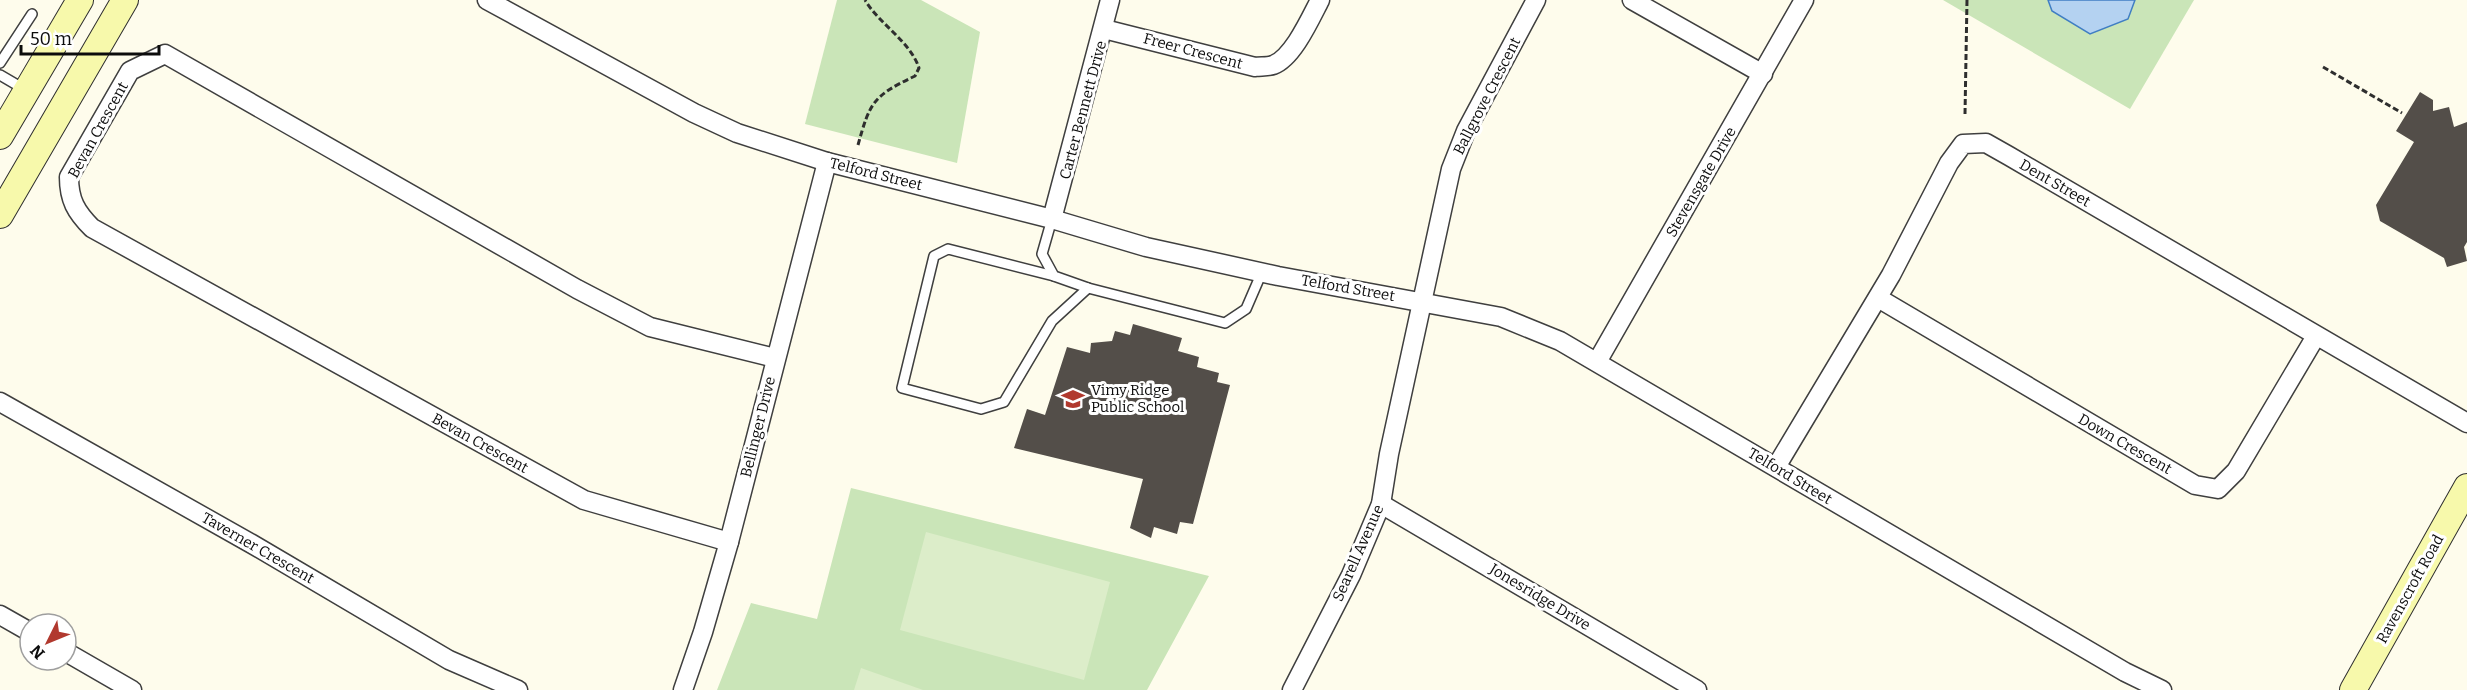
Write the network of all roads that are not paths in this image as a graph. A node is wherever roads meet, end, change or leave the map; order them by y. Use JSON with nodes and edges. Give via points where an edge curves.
{"nodes":[{"id":1,"x":80,"y":0,"type":"edge"},
{"id":2,"x":125,"y":0,"type":"edge"},
{"id":3,"x":487,"y":0,"type":"edge"},
{"id":4,"x":1110,"y":0,"type":"edge"},
{"id":5,"x":1320,"y":0,"type":"edge"},
{"id":6,"x":1536,"y":0,"type":"edge"},
{"id":7,"x":1632,"y":0,"type":"edge"},
{"id":8,"x":1804,"y":0,"type":"edge"},
{"id":9,"x":32,"y":14,"type":"dead end"},
{"id":10,"x":1104,"y":29,"type":"junction"},
{"id":11,"x":0,"y":63,"type":"edge"},
{"id":12,"x":1762,"y":74,"type":"junction"},
{"id":13,"x":0,"y":75,"type":"edge"},
{"id":14,"x":26,"y":91,"type":"junction"},
{"id":15,"x":0,"y":136,"type":"edge"},
{"id":16,"x":827,"y":162,"type":"junction"},
{"id":17,"x":0,"y":215,"type":"edge"},
{"id":18,"x":1052,"y":219,"type":"junction"},
{"id":19,"x":1262,"y":273,"type":"junction"},
{"id":20,"x":1054,"y":276,"type":"junction"},
{"id":21,"x":1088,"y":288,"type":"junction"},
{"id":22,"x":1878,"y":298,"type":"junction"},
{"id":23,"x":1423,"y":302,"type":"junction"},
{"id":24,"x":2316,"y":336,"type":"junction"},
{"id":25,"x":775,"y":358,"type":"junction"},
{"id":26,"x":1597,"y":362,"type":"junction"},
{"id":27,"x":0,"y":402,"type":"edge"},
{"id":28,"x":2467,"y":423,"type":"edge"},
{"id":29,"x":1776,"y":467,"type":"junction"},
{"id":30,"x":2467,"y":487,"type":"edge"},
{"id":31,"x":1381,"y":504,"type":"junction"},
{"id":32,"x":729,"y":542,"type":"junction"},
{"id":33,"x":0,"y":615,"type":"edge"},
{"id":34,"x":18,"y":625,"type":"edge"},
{"id":35,"x":78,"y":659,"type":"edge"},
{"id":36,"x":132,"y":690,"type":"edge"},
{"id":37,"x":518,"y":690,"type":"edge"},
{"id":38,"x":683,"y":690,"type":"edge"},
{"id":39,"x":1292,"y":690,"type":"edge"},
{"id":40,"x":1698,"y":690,"type":"edge"},
{"id":41,"x":2162,"y":690,"type":"edge"},
{"id":42,"x":2353,"y":690,"type":"edge"}],
"edges":[{"from":1,"to":14,"type":"main road"},
{"from":2,"to":17,"type":"main road"},
{"from":3,"to":16,"type":"street","name":"Telford Street","via":[[694,113],[737,133]]},
{"from":4,"to":10,"type":"street","name":"Carter Bennett Drive"},
{"from":5,"to":10,"type":"street","name":"Freer Crescent","via":[[1284,58],[1255,67]]},
{"from":6,"to":23,"type":"street","name":"Ballgrove Crescent","via":[[1466,131],[1451,169]]},
{"from":7,"to":12,"type":"street"},
{"from":8,"to":12,"type":"street","name":"Stevensgate Drive"},
{"from":9,"to":11,"type":"lane"},
{"from":10,"to":18,"type":"street","name":"Carter Bennett Drive"},
{"from":12,"to":26,"type":"street","name":"Stevensgate Drive"},
{"from":13,"to":14,"type":"lane"},
{"from":14,"to":15,"type":"main road"},
{"from":16,"to":18,"type":"street","name":"Telford Street"},
{"from":16,"to":25,"type":"street","name":"Bellinger Drive"},
{"from":18,"to":19,"type":"street","name":"Telford Street","via":[[1146,247]]},
{"from":18,"to":20,"type":"lane","via":[[1042,254]]},
{"from":19,"to":21,"type":"lane","via":[[1246,309],[1224,323]]},
{"from":19,"to":23,"type":"street","name":"Telford Street"},
{"from":20,"to":21,"type":"lane"},
{"from":20,"to":21,"type":"lane","via":[[948,249],[934,256],[902,388],[981,409],[1004,402],[1052,321]]},
{"from":22,"to":24,"type":"street","name":"Down Crescent","via":[[2195,485],[2218,489],[2236,471]]},
{"from":22,"to":24,"type":"street","name":"Dent Street","via":[[1949,163],[1963,144],[1986,143]]},
{"from":22,"to":29,"type":"street","name":"Dent Street"},
{"from":23,"to":26,"type":"street","name":"Telford Street","via":[[1501,317],[1560,340]]},
{"from":23,"to":31,"type":"street","name":"Searell Avenue"},
{"from":24,"to":28,"type":"street","name":"Dent Street"},
{"from":25,"to":32,"type":"street","name":"Bellinger Drive"},
{"from":25,"to":32,"type":"street","name":"Bevan Crescent","via":[[650,327],[165,54],[130,71],[69,177],[69,195],[77,212],[102,234],[584,500]]},
{"from":26,"to":29,"type":"street","name":"Telford Street"},
{"from":27,"to":37,"type":"street","name":"Taverner Crescent","via":[[449,660]]},
{"from":29,"to":41,"type":"street","name":"Telford Street"},
{"from":30,"to":42,"type":"main road","name":"Ravenscroft Road"},
{"from":31,"to":39,"type":"street","name":"Searell Avenue","via":[[1351,575]]},
{"from":31,"to":40,"type":"street","name":"Jonesridge Drive"},
{"from":32,"to":38,"type":"street","name":"Bellinger Drive"},
{"from":33,"to":34,"type":"street"},
{"from":35,"to":36,"type":"street"}]}
